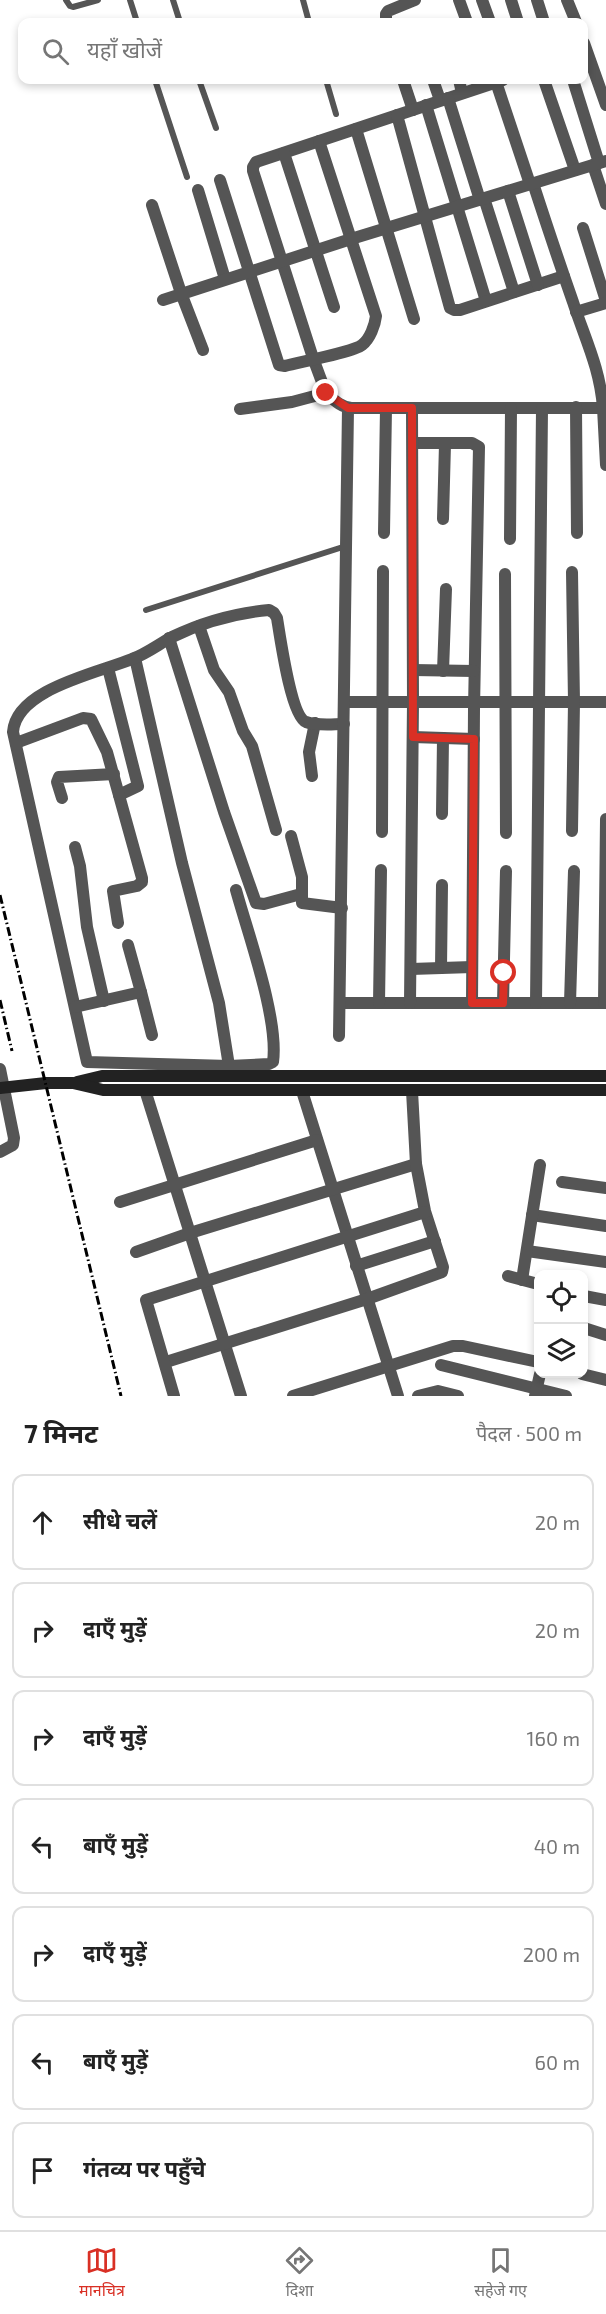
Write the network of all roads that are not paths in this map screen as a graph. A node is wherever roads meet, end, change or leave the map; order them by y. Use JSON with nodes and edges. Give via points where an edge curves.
{"nodes":[{"id":1,"x":66,"y":0,"type":"edge"},
{"id":2,"x":98,"y":0,"type":"edge"},
{"id":3,"x":130,"y":0,"type":"edge"},
{"id":4,"x":173,"y":0,"type":"edge"},
{"id":5,"x":303,"y":0,"type":"edge"},
{"id":6,"x":415,"y":0,"type":"edge"},
{"id":7,"x":459,"y":0,"type":"edge"},
{"id":8,"x":482,"y":0,"type":"edge"},
{"id":9,"x":511,"y":0,"type":"edge"},
{"id":10,"x":537,"y":0,"type":"edge"},
{"id":11,"x":567,"y":0,"type":"edge"},
{"id":12,"x":136,"y":18,"type":"edge"},
{"id":13,"x":179,"y":18,"type":"edge"},
{"id":14,"x":308,"y":18,"type":"edge"},
{"id":15,"x":386,"y":18,"type":"edge"},
{"id":16,"x":466,"y":18,"type":"edge"},
{"id":17,"x":489,"y":18,"type":"edge"},
{"id":18,"x":517,"y":18,"type":"edge"},
{"id":19,"x":543,"y":18,"type":"edge"},
{"id":20,"x":574,"y":18,"type":"edge"},
{"id":21,"x":588,"y":57,"type":"edge"},
{"id":22,"x":156,"y":84,"type":"edge"},
{"id":23,"x":201,"y":84,"type":"edge"},
{"id":24,"x":327,"y":84,"type":"edge"},
{"id":25,"x":405,"y":84,"type":"edge"},
{"id":26,"x":435,"y":84,"type":"edge"},
{"id":27,"x":460,"y":84,"type":"edge"},
{"id":28,"x":486,"y":84,"type":"edge"},
{"id":29,"x":495,"y":84,"type":"edge"},
{"id":30,"x":545,"y":84,"type":"edge"},
{"id":31,"x":574,"y":84,"type":"edge"},
{"id":32,"x":462,"y":93,"type":"junction"},
{"id":33,"x":444,"y":99,"type":"junction"},
{"id":34,"x":426,"y":105,"type":"junction"},
{"id":35,"x":606,"y":105,"type":"edge"},
{"id":36,"x":412,"y":110,"type":"junction"},
{"id":37,"x":336,"y":114,"type":"dead end"},
{"id":38,"x":397,"y":115,"type":"junction"},
{"id":39,"x":216,"y":128,"type":"dead end"},
{"id":40,"x":356,"y":129,"type":"junction"},
{"id":41,"x":319,"y":141,"type":"junction"},
{"id":42,"x":284,"y":153,"type":"junction"},
{"id":43,"x":600,"y":163,"type":"edge"},
{"id":44,"x":575,"y":170,"type":"junction"},
{"id":45,"x":187,"y":177,"type":"dead end"},
{"id":46,"x":220,"y":180,"type":"dead end"},
{"id":47,"x":531,"y":184,"type":"junction"},
{"id":48,"x":198,"y":190,"type":"dead end"},
{"id":49,"x":508,"y":191,"type":"junction"},
{"id":50,"x":482,"y":199,"type":"junction"},
{"id":51,"x":606,"y":204,"type":"edge"},
{"id":52,"x":152,"y":206,"type":"dead end"},
{"id":53,"x":457,"y":206,"type":"junction"},
{"id":54,"x":425,"y":216,"type":"junction"},
{"id":55,"x":387,"y":228,"type":"junction"},
{"id":56,"x":583,"y":228,"type":"dead end"},
{"id":57,"x":351,"y":239,"type":"junction"},
{"id":58,"x":316,"y":250,"type":"junction"},
{"id":59,"x":283,"y":261,"type":"junction"},
{"id":60,"x":248,"y":272,"type":"junction"},
{"id":61,"x":564,"y":276,"type":"junction"},
{"id":62,"x":225,"y":279,"type":"junction"},
{"id":63,"x":537,"y":285,"type":"junction"},
{"id":64,"x":514,"y":292,"type":"junction"},
{"id":65,"x":181,"y":293,"type":"junction"},
{"id":66,"x":163,"y":300,"type":"dead end"},
{"id":67,"x":486,"y":301,"type":"junction"},
{"id":68,"x":606,"y":302,"type":"edge"},
{"id":69,"x":334,"y":307,"type":"dead end"},
{"id":70,"x":576,"y":312,"type":"junction"},
{"id":71,"x":414,"y":319,"type":"dead end"},
{"id":72,"x":203,"y":350,"type":"dead end"},
{"id":73,"x":313,"y":358,"type":"junction"},
{"id":74,"x":326,"y":393,"type":"junction"},
{"id":75,"x":576,"y":407,"type":"junction"},
{"id":76,"x":348,"y":408,"type":"junction"},
{"id":77,"x":386,"y":408,"type":"junction"},
{"id":78,"x":412,"y":408,"type":"junction"},
{"id":79,"x":512,"y":408,"type":"junction"},
{"id":80,"x":542,"y":408,"type":"junction"},
{"id":81,"x":604,"y":408,"type":"edge"},
{"id":82,"x":240,"y":409,"type":"dead end"},
{"id":83,"x":413,"y":443,"type":"junction"},
{"id":84,"x":445,"y":444,"type":"junction"},
{"id":85,"x":606,"y":465,"type":"edge"},
{"id":86,"x":443,"y":519,"type":"dead end"},
{"id":87,"x":384,"y":533,"type":"dead end"},
{"id":88,"x":577,"y":534,"type":"dead end"},
{"id":89,"x":510,"y":539,"type":"dead end"},
{"id":90,"x":346,"y":545,"type":"junction"},
{"id":91,"x":382,"y":571,"type":"dead end"},
{"id":92,"x":572,"y":572,"type":"dead end"},
{"id":93,"x":505,"y":574,"type":"dead end"},
{"id":94,"x":446,"y":589,"type":"dead end"},
{"id":95,"x":146,"y":610,"type":"dead end"},
{"id":96,"x":199,"y":626,"type":"junction"},
{"id":97,"x":170,"y":638,"type":"junction"},
{"id":98,"x":135,"y":658,"type":"junction"},
{"id":99,"x":108,"y":668,"type":"junction"},
{"id":100,"x":413,"y":670,"type":"junction"},
{"id":101,"x":443,"y":671,"type":"junction"},
{"id":102,"x":474,"y":671,"type":"junction"},
{"id":103,"x":345,"y":702,"type":"junction"},
{"id":104,"x":383,"y":702,"type":"junction"},
{"id":105,"x":413,"y":702,"type":"junction"},
{"id":106,"x":474,"y":702,"type":"junction"},
{"id":107,"x":504,"y":702,"type":"junction"},
{"id":108,"x":539,"y":702,"type":"junction"},
{"id":109,"x":574,"y":702,"type":"junction"},
{"id":110,"x":606,"y":702,"type":"edge"},
{"id":111,"x":315,"y":723,"type":"junction"},
{"id":112,"x":344,"y":724,"type":"junction"},
{"id":113,"x":413,"y":737,"type":"junction"},
{"id":114,"x":444,"y":738,"type":"junction"},
{"id":115,"x":474,"y":739,"type":"junction"},
{"id":116,"x":16,"y":743,"type":"junction"},
{"id":117,"x":114,"y":774,"type":"junction"},
{"id":118,"x":312,"y":776,"type":"dead end"},
{"id":119,"x":119,"y":795,"type":"junction"},
{"id":120,"x":62,"y":798,"type":"dead end"},
{"id":121,"x":442,"y":814,"type":"dead end"},
{"id":122,"x":606,"y":819,"type":"edge"},
{"id":123,"x":276,"y":830,"type":"dead end"},
{"id":124,"x":572,"y":831,"type":"dead end"},
{"id":125,"x":382,"y":832,"type":"dead end"},
{"id":126,"x":506,"y":833,"type":"dead end"},
{"id":127,"x":291,"y":836,"type":"dead end"},
{"id":128,"x":75,"y":847,"type":"dead end"},
{"id":129,"x":381,"y":870,"type":"dead end"},
{"id":130,"x":506,"y":871,"type":"dead end"},
{"id":131,"x":574,"y":871,"type":"dead end"},
{"id":132,"x":442,"y":885,"type":"dead end"},
{"id":133,"x":236,"y":890,"type":"dead end"},
{"id":134,"x":301,"y":894,"type":"junction"},
{"id":135,"x":342,"y":908,"type":"junction"},
{"id":136,"x":118,"y":923,"type":"dead end"},
{"id":137,"x":128,"y":945,"type":"dead end"},
{"id":138,"x":472,"y":967,"type":"junction"},
{"id":139,"x":441,"y":968,"type":"junction"},
{"id":140,"x":411,"y":969,"type":"junction"},
{"id":141,"x":141,"y":992,"type":"junction"},
{"id":142,"x":104,"y":1001,"type":"junction"},
{"id":143,"x":341,"y":1003,"type":"junction"},
{"id":144,"x":379,"y":1003,"type":"junction"},
{"id":145,"x":410,"y":1003,"type":"junction"},
{"id":146,"x":472,"y":1003,"type":"junction"},
{"id":147,"x":503,"y":1003,"type":"junction"},
{"id":148,"x":536,"y":1003,"type":"junction"},
{"id":149,"x":570,"y":1003,"type":"junction"},
{"id":150,"x":605,"y":1003,"type":"edge"},
{"id":151,"x":75,"y":1007,"type":"junction"},
{"id":152,"x":152,"y":1035,"type":"dead end"},
{"id":153,"x":339,"y":1036,"type":"dead end"},
{"id":154,"x":229,"y":1066,"type":"junction"},
{"id":155,"x":0,"y":1069,"type":"edge"},
{"id":156,"x":606,"y":1076,"type":"edge"},
{"id":157,"x":73,"y":1083,"type":"junction"},
{"id":158,"x":2,"y":1088,"type":"edge"},
{"id":159,"x":145,"y":1090,"type":"junction"},
{"id":160,"x":606,"y":1090,"type":"edge"},
{"id":161,"x":302,"y":1091,"type":"junction"},
{"id":162,"x":412,"y":1091,"type":"junction"},
{"id":163,"x":317,"y":1140,"type":"junction"},
{"id":164,"x":0,"y":1152,"type":"edge"},
{"id":165,"x":416,"y":1164,"type":"junction"},
{"id":166,"x":540,"y":1165,"type":"dead end"},
{"id":167,"x":562,"y":1182,"type":"dead end"},
{"id":168,"x":175,"y":1185,"type":"junction"},
{"id":169,"x":606,"y":1188,"type":"edge"},
{"id":170,"x":332,"y":1190,"type":"junction"},
{"id":171,"x":120,"y":1202,"type":"dead end"},
{"id":172,"x":425,"y":1212,"type":"junction"},
{"id":173,"x":532,"y":1215,"type":"junction"},
{"id":174,"x":606,"y":1226,"type":"edge"},
{"id":175,"x":190,"y":1233,"type":"junction"},
{"id":176,"x":347,"y":1237,"type":"junction"},
{"id":177,"x":435,"y":1241,"type":"junction"},
{"id":178,"x":527,"y":1251,"type":"junction"},
{"id":179,"x":136,"y":1252,"type":"dead end"},
{"id":180,"x":606,"y":1262,"type":"edge"},
{"id":181,"x":356,"y":1266,"type":"junction"},
{"id":182,"x":508,"y":1276,"type":"dead end"},
{"id":183,"x":522,"y":1280,"type":"junction"},
{"id":184,"x":205,"y":1282,"type":"junction"},
{"id":185,"x":534,"y":1283,"type":"edge"},
{"id":186,"x":588,"y":1297,"type":"edge"},
{"id":187,"x":367,"y":1299,"type":"junction"},
{"id":188,"x":606,"y":1300,"type":"edge"},
{"id":189,"x":588,"y":1329,"type":"edge"},
{"id":190,"x":606,"y":1335,"type":"edge"},
{"id":191,"x":224,"y":1343,"type":"junction"},
{"id":192,"x":534,"y":1361,"type":"edge"},
{"id":193,"x":166,"y":1362,"type":"junction"},
{"id":194,"x":441,"y":1365,"type":"dead end"},
{"id":195,"x":388,"y":1366,"type":"junction"},
{"id":196,"x":588,"y":1376,"type":"edge"},
{"id":197,"x":606,"y":1380,"type":"edge"},
{"id":198,"x":536,"y":1392,"type":"edge"},
{"id":199,"x":174,"y":1396,"type":"edge"},
{"id":200,"x":241,"y":1396,"type":"edge"},
{"id":201,"x":293,"y":1396,"type":"edge"},
{"id":202,"x":398,"y":1396,"type":"edge"},
{"id":203,"x":418,"y":1396,"type":"edge"},
{"id":204,"x":458,"y":1396,"type":"edge"},
{"id":205,"x":566,"y":1396,"type":"edge"}],
"edges":[{"from":1,"to":2,"type":"lane","via":[[74,7]]},
{"from":3,"to":12,"type":"lane"},
{"from":4,"to":13,"type":"lane"},
{"from":5,"to":14,"type":"lane"},
{"from":6,"to":15,"type":"street","via":[[388,11]]},
{"from":7,"to":16,"type":"street"},
{"from":8,"to":17,"type":"street"},
{"from":9,"to":18,"type":"street"},
{"from":10,"to":19,"type":"street"},
{"from":11,"to":20,"type":"street"},
{"from":21,"to":35,"type":"street"},
{"from":22,"to":45,"type":"lane"},
{"from":23,"to":39,"type":"lane"},
{"from":24,"to":37,"type":"lane"},
{"from":25,"to":36,"type":"street"},
{"from":26,"to":33,"type":"street"},
{"from":27,"to":32,"type":"street"},
{"from":28,"to":32,"type":"street"},
{"from":29,"to":47,"type":"street"},
{"from":30,"to":44,"type":"street"},
{"from":31,"to":43,"type":"street"},
{"from":32,"to":33,"type":"street"},
{"from":33,"to":34,"type":"street"},
{"from":33,"to":50,"type":"street"},
{"from":34,"to":36,"type":"street"},
{"from":34,"to":53,"type":"street"},
{"from":36,"to":38,"type":"street"},
{"from":38,"to":40,"type":"street"},
{"from":38,"to":54,"type":"street"},
{"from":40,"to":41,"type":"street"},
{"from":40,"to":55,"type":"street"},
{"from":41,"to":42,"type":"street"},
{"from":41,"to":57,"type":"street"},
{"from":42,"to":58,"type":"street"},
{"from":42,"to":59,"type":"street","via":[[256,162],[253,167]]},
{"from":43,"to":44,"type":"street"},
{"from":43,"to":51,"type":"street"},
{"from":44,"to":47,"type":"street"},
{"from":46,"to":60,"type":"street"},
{"from":47,"to":49,"type":"street"},
{"from":47,"to":61,"type":"street"},
{"from":48,"to":62,"type":"street"},
{"from":49,"to":50,"type":"street"},
{"from":49,"to":63,"type":"street"},
{"from":50,"to":53,"type":"street"},
{"from":50,"to":64,"type":"street"},
{"from":52,"to":65,"type":"street"},
{"from":53,"to":54,"type":"street"},
{"from":53,"to":67,"type":"street"},
{"from":54,"to":55,"type":"street"},
{"from":54,"to":67,"type":"street","via":[[450,308],[460,310]]},
{"from":55,"to":57,"type":"street"},
{"from":55,"to":71,"type":"street"},
{"from":56,"to":68,"type":"street"},
{"from":57,"to":58,"type":"street"},
{"from":57,"to":73,"type":"street","via":[[374,308],[375,323],[362,345]]},
{"from":58,"to":59,"type":"street"},
{"from":58,"to":69,"type":"street"},
{"from":59,"to":60,"type":"street"},
{"from":59,"to":73,"type":"street"},
{"from":60,"to":62,"type":"street"},
{"from":60,"to":73,"type":"street","via":[[277,362],[285,366]]},
{"from":61,"to":63,"type":"street"},
{"from":61,"to":70,"type":"street"},
{"from":62,"to":65,"type":"street"},
{"from":63,"to":64,"type":"street"},
{"from":64,"to":67,"type":"street"},
{"from":65,"to":66,"type":"street"},
{"from":65,"to":72,"type":"street"},
{"from":68,"to":70,"type":"street"},
{"from":70,"to":81,"type":"street","via":[[596,364]]},
{"from":73,"to":74,"type":"street"},
{"from":74,"to":76,"type":"street"},
{"from":74,"to":82,"type":"street"},
{"from":75,"to":80,"type":"street"},
{"from":75,"to":81,"type":"street"},
{"from":75,"to":88,"type":"street"},
{"from":76,"to":77,"type":"street"},
{"from":76,"to":90,"type":"street"},
{"from":77,"to":78,"type":"street"},
{"from":77,"to":87,"type":"street"},
{"from":78,"to":79,"type":"street"},
{"from":78,"to":83,"type":"street"},
{"from":79,"to":80,"type":"street"},
{"from":79,"to":89,"type":"street"},
{"from":80,"to":108,"type":"street"},
{"from":81,"to":85,"type":"street"},
{"from":83,"to":84,"type":"street"},
{"from":83,"to":100,"type":"street"},
{"from":84,"to":86,"type":"street"},
{"from":84,"to":102,"type":"street","via":[[472,443],[479,447]]},
{"from":90,"to":95,"type":"lane"},
{"from":90,"to":103,"type":"street"},
{"from":91,"to":104,"type":"street"},
{"from":92,"to":109,"type":"street"},
{"from":93,"to":107,"type":"street"},
{"from":94,"to":101,"type":"street"},
{"from":96,"to":97,"type":"street"},
{"from":96,"to":111,"type":"street","via":[[236,615],[269,610],[274,613],[297,711],[304,721]]},
{"from":96,"to":123,"type":"street","via":[[214,670],[229,692],[252,746]]},
{"from":97,"to":98,"type":"street"},
{"from":97,"to":134,"type":"street","via":[[256,903]]},
{"from":98,"to":99,"type":"street"},
{"from":98,"to":154,"type":"street","via":[[219,1003]]},
{"from":99,"to":116,"type":"street","via":[[63,684],[31,701],[14,722]]},
{"from":99,"to":119,"type":"street","via":[[138,786]]},
{"from":100,"to":101,"type":"street"},
{"from":100,"to":105,"type":"street"},
{"from":101,"to":102,"type":"street"},
{"from":102,"to":106,"type":"street"},
{"from":103,"to":104,"type":"street"},
{"from":103,"to":112,"type":"street"},
{"from":104,"to":105,"type":"street"},
{"from":104,"to":125,"type":"street"},
{"from":105,"to":106,"type":"street"},
{"from":105,"to":113,"type":"street"},
{"from":106,"to":107,"type":"street"},
{"from":106,"to":115,"type":"street"},
{"from":107,"to":108,"type":"street"},
{"from":107,"to":126,"type":"street"},
{"from":108,"to":109,"type":"street"},
{"from":108,"to":148,"type":"street"},
{"from":109,"to":110,"type":"street"},
{"from":109,"to":124,"type":"street"},
{"from":111,"to":112,"type":"street"},
{"from":111,"to":118,"type":"street","via":[[309,752]]},
{"from":112,"to":135,"type":"street"},
{"from":113,"to":114,"type":"street"},
{"from":113,"to":140,"type":"street"},
{"from":114,"to":115,"type":"street"},
{"from":114,"to":121,"type":"street"},
{"from":115,"to":138,"type":"street"},
{"from":116,"to":117,"type":"street","via":[[87,717],[94,724]]},
{"from":116,"to":151,"type":"street"},
{"from":117,"to":119,"type":"street"},
{"from":117,"to":120,"type":"street","via":[[58,777]]},
{"from":119,"to":136,"type":"street","via":[[142,882],[113,891]]},
{"from":122,"to":150,"type":"street"},
{"from":127,"to":134,"type":"street","via":[[302,878]]},
{"from":128,"to":142,"type":"street","via":[[87,927]]},
{"from":129,"to":144,"type":"street"},
{"from":130,"to":147,"type":"street"},
{"from":131,"to":149,"type":"street"},
{"from":132,"to":139,"type":"street"},
{"from":133,"to":154,"type":"street","via":[[266,1002],[274,1059],[269,1064]]},
{"from":134,"to":135,"type":"street","via":[[304,905]]},
{"from":135,"to":143,"type":"street"},
{"from":137,"to":141,"type":"street"},
{"from":138,"to":139,"type":"street"},
{"from":138,"to":146,"type":"street"},
{"from":139,"to":140,"type":"street"},
{"from":140,"to":145,"type":"street"},
{"from":141,"to":142,"type":"street"},
{"from":141,"to":152,"type":"street"},
{"from":142,"to":151,"type":"street"},
{"from":143,"to":144,"type":"street"},
{"from":143,"to":153,"type":"street"},
{"from":144,"to":145,"type":"street"},
{"from":145,"to":146,"type":"street"},
{"from":146,"to":147,"type":"street"},
{"from":147,"to":148,"type":"street"},
{"from":148,"to":149,"type":"street"},
{"from":149,"to":150,"type":"street"},
{"from":151,"to":154,"type":"street","via":[[87,1062]]},
{"from":155,"to":158,"type":"street"},
{"from":156,"to":157,"type":"street","via":[[102,1076]]},
{"from":157,"to":158,"type":"street"},
{"from":157,"to":159,"type":"street","via":[[103,1090]]},
{"from":158,"to":164,"type":"street","via":[[14,1138],[13,1145]]},
{"from":159,"to":161,"type":"street"},
{"from":159,"to":168,"type":"street"},
{"from":160,"to":162,"type":"street"},
{"from":161,"to":162,"type":"street"},
{"from":161,"to":163,"type":"street"},
{"from":162,"to":165,"type":"street"},
{"from":163,"to":168,"type":"street"},
{"from":163,"to":170,"type":"street"},
{"from":165,"to":170,"type":"street"},
{"from":165,"to":172,"type":"street"},
{"from":166,"to":173,"type":"street"},
{"from":167,"to":169,"type":"street"},
{"from":168,"to":171,"type":"street"},
{"from":168,"to":175,"type":"street"},
{"from":170,"to":175,"type":"street"},
{"from":170,"to":176,"type":"street"},
{"from":172,"to":176,"type":"street"},
{"from":172,"to":177,"type":"street"},
{"from":173,"to":174,"type":"street"},
{"from":173,"to":178,"type":"street"},
{"from":175,"to":179,"type":"street"},
{"from":175,"to":184,"type":"street"},
{"from":176,"to":181,"type":"street"},
{"from":176,"to":184,"type":"street"},
{"from":177,"to":181,"type":"street"},
{"from":177,"to":187,"type":"street","via":[[442,1272]]},
{"from":178,"to":180,"type":"street"},
{"from":178,"to":183,"type":"street"},
{"from":181,"to":187,"type":"street"},
{"from":182,"to":183,"type":"street"},
{"from":183,"to":185,"type":"street"},
{"from":184,"to":191,"type":"street"},
{"from":184,"to":193,"type":"street","via":[[146,1300]]},
{"from":186,"to":188,"type":"street"},
{"from":187,"to":191,"type":"street"},
{"from":187,"to":195,"type":"street"},
{"from":189,"to":190,"type":"street"},
{"from":191,"to":193,"type":"street"},
{"from":191,"to":200,"type":"street"},
{"from":192,"to":195,"type":"street","via":[[453,1346]]},
{"from":193,"to":199,"type":"street"},
{"from":194,"to":198,"type":"street"},
{"from":195,"to":201,"type":"street"},
{"from":195,"to":202,"type":"street"},
{"from":196,"to":197,"type":"street"},
{"from":198,"to":205,"type":"street"},
{"from":203,"to":204,"type":"street","via":[[438,1391]]}]}
